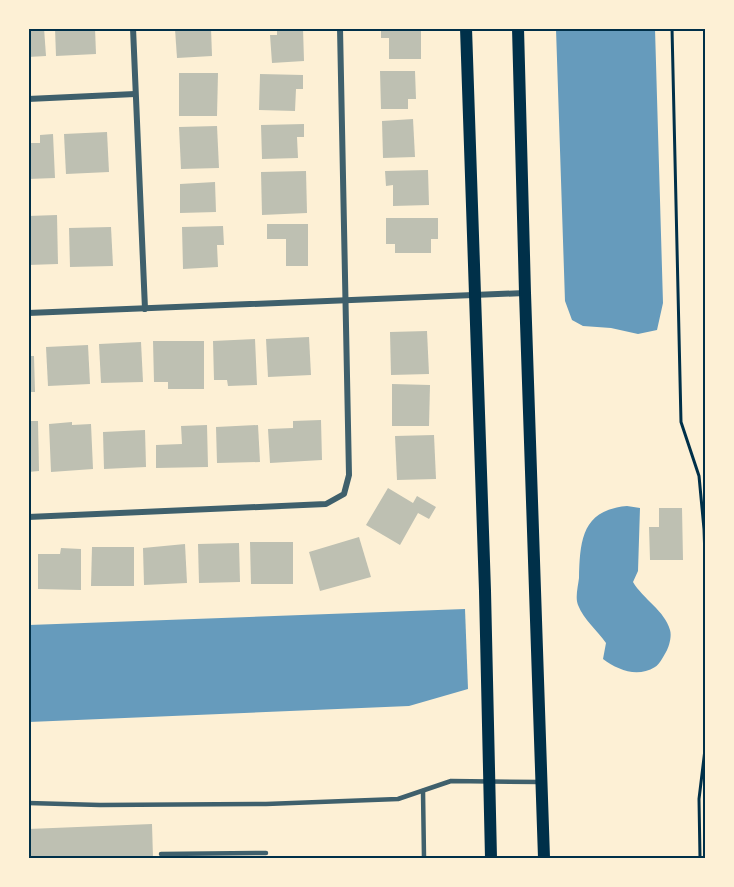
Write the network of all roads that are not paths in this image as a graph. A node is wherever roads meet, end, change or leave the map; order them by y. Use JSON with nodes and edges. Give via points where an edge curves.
{"nodes":[{"id":1,"x":133,"y":28,"type":"edge"},
{"id":2,"x":340,"y":28,"type":"edge"},
{"id":3,"x":466,"y":28,"type":"edge"},
{"id":4,"x":518,"y":28,"type":"edge"},
{"id":5,"x":135,"y":94,"type":"junction"},
{"id":6,"x":28,"y":99,"type":"edge"},
{"id":7,"x":525,"y":293,"type":"junction"},
{"id":8,"x":474,"y":296,"type":"junction"},
{"id":9,"x":346,"y":299,"type":"junction"},
{"id":10,"x":145,"y":309,"type":"junction"},
{"id":11,"x":28,"y":313,"type":"edge"},
{"id":12,"x":28,"y":517,"type":"edge"},
{"id":13,"x":489,"y":782,"type":"junction"},
{"id":14,"x":541,"y":782,"type":"junction"},
{"id":15,"x":423,"y":790,"type":"junction"},
{"id":16,"x":28,"y":803,"type":"edge"},
{"id":17,"x":266,"y":853,"type":"dead end"},
{"id":18,"x":160,"y":854,"type":"dead end"},
{"id":19,"x":424,"y":858,"type":"edge"},
{"id":20,"x":491,"y":858,"type":"edge"},
{"id":21,"x":544,"y":858,"type":"edge"}],
"edges":[{"from":1,"to":5,"type":"street"},
{"from":2,"to":9,"type":"street"},
{"from":3,"to":8,"type":"main road"},
{"from":4,"to":7,"type":"main road"},
{"from":5,"to":6,"type":"street"},
{"from":5,"to":10,"type":"street"},
{"from":7,"to":8,"type":"street"},
{"from":7,"to":14,"type":"main road"},
{"from":8,"to":9,"type":"street"},
{"from":8,"to":13,"type":"main road"},
{"from":9,"to":10,"type":"street"},
{"from":9,"to":12,"type":"street","via":[[350,475],[344,494],[326,504]]},
{"from":10,"to":11,"type":"street"},
{"from":13,"to":14,"type":"lane"},
{"from":13,"to":15,"type":"lane","via":[[451,781]]},
{"from":13,"to":20,"type":"main road"},
{"from":14,"to":21,"type":"main road"},
{"from":15,"to":16,"type":"lane","via":[[398,800]]},
{"from":15,"to":19,"type":"lane"},
{"from":17,"to":18,"type":"lane"}]}
